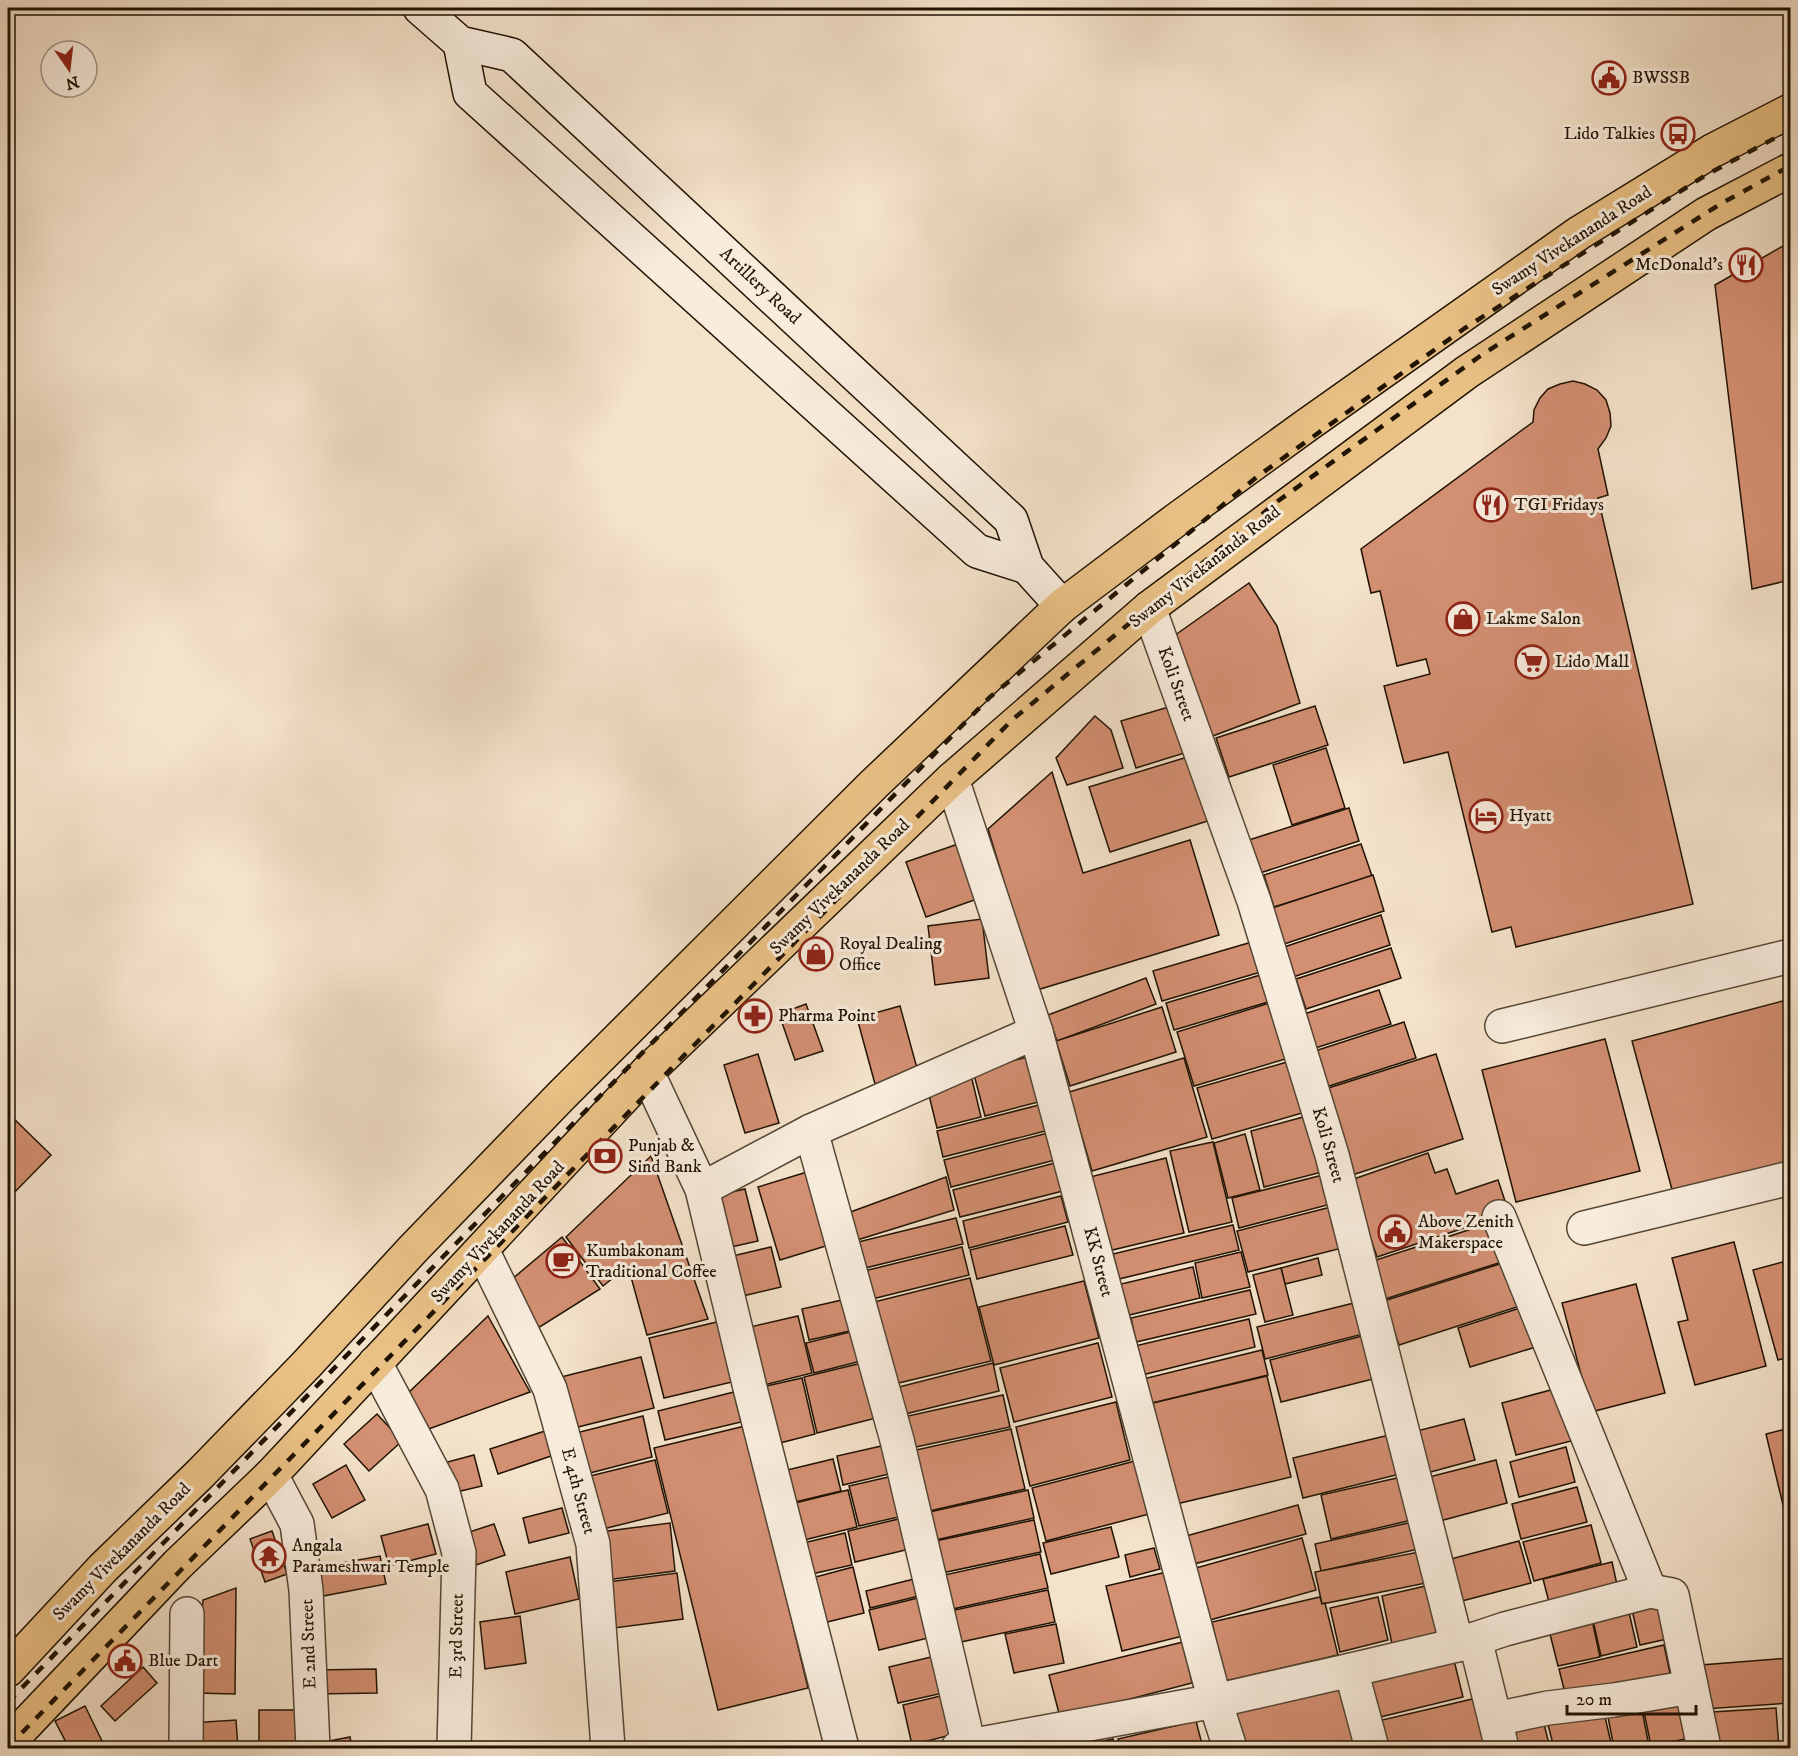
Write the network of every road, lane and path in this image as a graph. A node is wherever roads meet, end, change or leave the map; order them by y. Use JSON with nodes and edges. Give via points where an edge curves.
{"nodes":[{"id":1,"x":420,"y":8,"type":"edge"},
{"id":2,"x":460,"y":43,"type":"junction"},
{"id":3,"x":1791,"y":111,"type":"edge"},
{"id":4,"x":1791,"y":170,"type":"edge"},
{"id":5,"x":1011,"y":520,"type":"junction"},
{"id":6,"x":977,"y":551,"type":"junction"},
{"id":7,"x":1027,"y":567,"type":"junction"},
{"id":8,"x":1062,"y":606,"type":"junction"},
{"id":9,"x":1149,"y":608,"type":"junction"},
{"id":10,"x":952,"y":779,"type":"junction"},
{"id":11,"x":1791,"y":956,"type":"edge"},
{"id":12,"x":1502,"y":1026,"type":"dead end"},
{"id":13,"x":1036,"y":1032,"type":"junction"},
{"id":14,"x":647,"y":1072,"type":"junction"},
{"id":15,"x":811,"y":1131,"type":"junction"},
{"id":16,"x":1791,"y":1178,"type":"edge"},
{"id":17,"x":702,"y":1189,"type":"junction"},
{"id":18,"x":1499,"y":1217,"type":"dead end"},
{"id":19,"x":1584,"y":1228,"type":"dead end"},
{"id":20,"x":482,"y":1250,"type":"junction"},
{"id":21,"x":375,"y":1363,"type":"junction"},
{"id":22,"x":271,"y":1475,"type":"junction"},
{"id":23,"x":1650,"y":1591,"type":"junction"},
{"id":24,"x":187,"y":1614,"type":"dead end"},
{"id":25,"x":1479,"y":1638,"type":"junction"},
{"id":26,"x":8,"y":1670,"type":"edge"},
{"id":27,"x":1351,"y":1670,"type":"junction"},
{"id":28,"x":1691,"y":1687,"type":"junction"},
{"id":29,"x":1215,"y":1701,"type":"junction"},
{"id":30,"x":1499,"y":1734,"type":"edge"},
{"id":31,"x":8,"y":1743,"type":"edge"},
{"id":32,"x":964,"y":1747,"type":"edge"},
{"id":33,"x":186,"y":1749,"type":"edge"},
{"id":34,"x":313,"y":1749,"type":"edge"},
{"id":35,"x":454,"y":1749,"type":"edge"},
{"id":36,"x":608,"y":1749,"type":"edge"},
{"id":37,"x":842,"y":1749,"type":"edge"},
{"id":38,"x":1230,"y":1749,"type":"edge"},
{"id":39,"x":1371,"y":1749,"type":"edge"},
{"id":40,"x":1704,"y":1749,"type":"edge"}],
"edges":[{"from":1,"to":2,"type":"street","name":"Artillery Road"},
{"from":2,"to":5,"type":"street","name":"Artillery Road","via":[[512,55]]},
{"from":2,"to":6,"type":"street","via":[[471,93]]},
{"from":3,"to":8,"type":"main road","name":"Swamy Vivekananda Road","via":[[1712,151],[1579,233],[1288,439]]},
{"from":4,"to":9,"type":"main road","name":"Swamy Vivekananda Road","via":[[1706,214],[1467,372]]},
{"from":5,"to":6,"type":"street"},
{"from":5,"to":7,"type":"street","name":"Artillery Road"},
{"from":6,"to":7,"type":"street"},
{"from":7,"to":8,"type":"street","name":"Artillery Road"},
{"from":8,"to":26,"type":"main road","name":"Swamy Vivekananda Road","via":[[874,784],[562,1095]]},
{"from":9,"to":10,"type":"main road","name":"Swamy Vivekananda Road"},
{"from":9,"to":25,"type":"street","name":"Koli Street","via":[[1254,901]]},
{"from":10,"to":13,"type":"street","name":"KK Street"},
{"from":10,"to":14,"type":"main road","name":"Swamy Vivekananda Road"},
{"from":11,"to":12,"type":"street"},
{"from":13,"to":15,"type":"street"},
{"from":13,"to":29,"type":"street","name":"KK Street"},
{"from":14,"to":17,"type":"street"},
{"from":14,"to":20,"type":"main road","name":"Swamy Vivekananda Road"},
{"from":15,"to":17,"type":"street"},
{"from":15,"to":32,"type":"street","via":[[897,1440]]},
{"from":16,"to":19,"type":"street"},
{"from":17,"to":37,"type":"street"},
{"from":18,"to":23,"type":"street"},
{"from":20,"to":21,"type":"main road","name":"Swamy Vivekananda Road"},
{"from":20,"to":36,"type":"street","name":"E 4th Street","via":[[550,1389],[593,1544]]},
{"from":21,"to":22,"type":"main road","name":"Swamy Vivekananda Road"},
{"from":21,"to":35,"type":"street","name":"E 3rd Street","via":[[442,1489],[459,1553]]},
{"from":22,"to":31,"type":"main road","name":"Swamy Vivekananda Road","via":[[177,1564]]},
{"from":22,"to":34,"type":"street","name":"E 2nd Street","via":[[297,1524],[306,1590]]},
{"from":23,"to":25,"type":"street"},
{"from":23,"to":28,"type":"street","via":[[1672,1595]]},
{"from":24,"to":33,"type":"street"},
{"from":25,"to":27,"type":"street"},
{"from":25,"to":30,"type":"street","name":"Koli Street"},
{"from":27,"to":29,"type":"street"},
{"from":27,"to":39,"type":"street"},
{"from":28,"to":30,"type":"street","via":[[1548,1708]]},
{"from":28,"to":40,"type":"street"},
{"from":29,"to":32,"type":"street"},
{"from":29,"to":38,"type":"street","name":"KK Street"}]}
